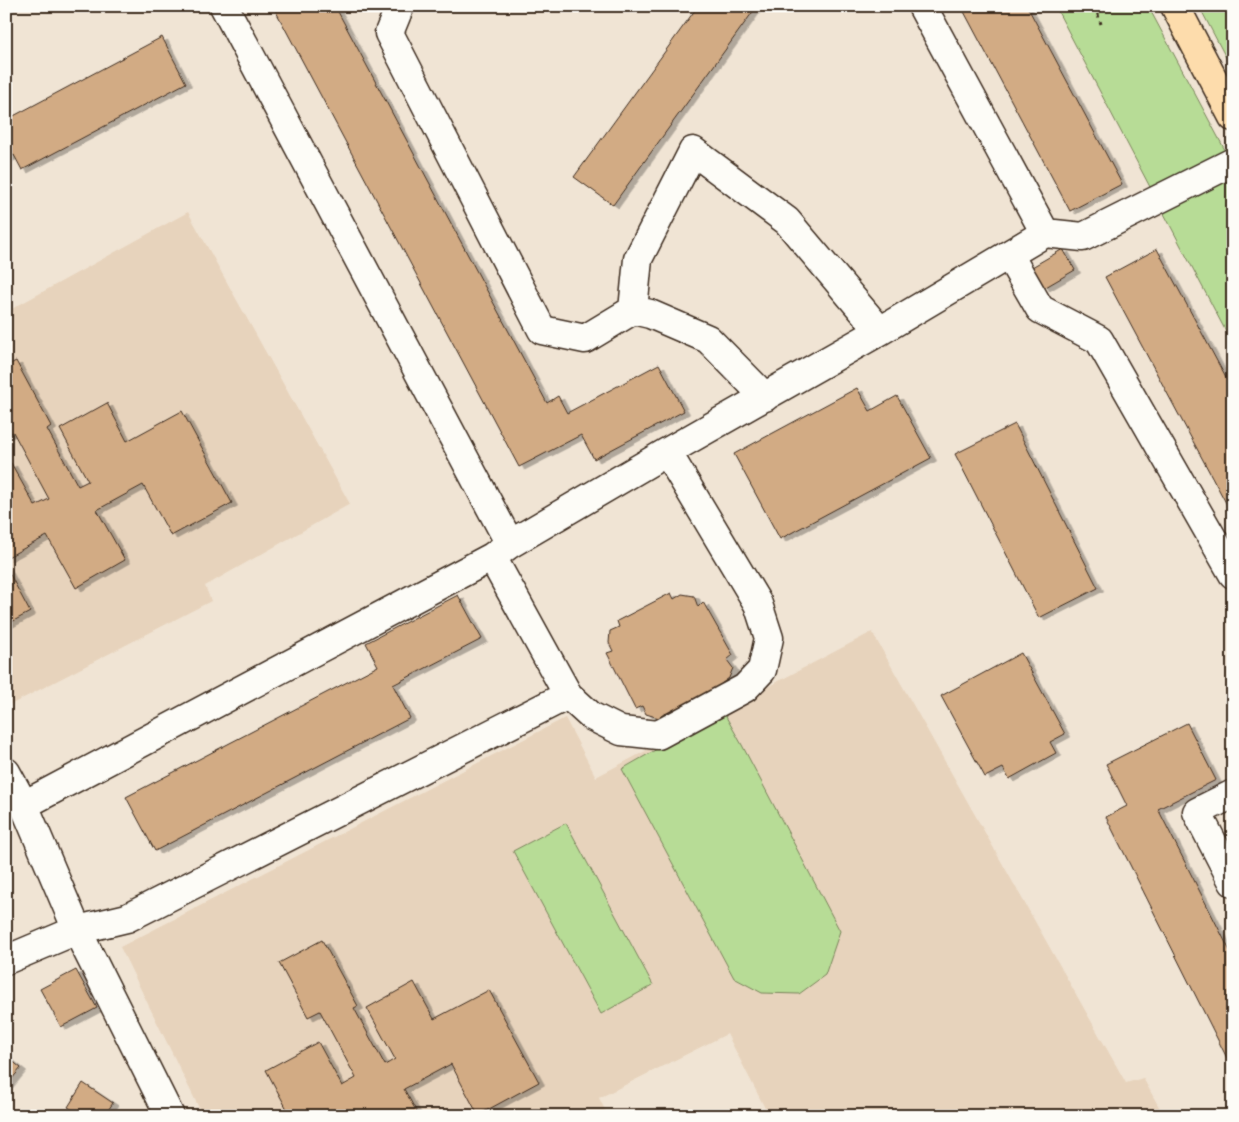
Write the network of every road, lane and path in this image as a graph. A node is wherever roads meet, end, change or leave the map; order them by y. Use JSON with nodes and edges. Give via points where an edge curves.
{"nodes":[{"id":1,"x":224,"y":6,"type":"edge"},
{"id":2,"x":400,"y":6,"type":"edge"},
{"id":3,"x":922,"y":6,"type":"edge"},
{"id":4,"x":1095,"y":6,"type":"edge"},
{"id":5,"x":1175,"y":6,"type":"edge"},
{"id":6,"x":1101,"y":24,"type":"dead end"},
{"id":7,"x":1233,"y":117,"type":"edge"},
{"id":8,"x":1233,"y":162,"type":"edge"},
{"id":9,"x":1045,"y":233,"type":"junction"},
{"id":10,"x":1009,"y":255,"type":"junction"},
{"id":11,"x":633,"y":310,"type":"junction"},
{"id":12,"x":880,"y":331,"type":"junction"},
{"id":13,"x":765,"y":397,"type":"junction"},
{"id":14,"x":667,"y":452,"type":"junction"},
{"id":15,"x":501,"y":551,"type":"junction"},
{"id":16,"x":1233,"y":574,"type":"edge"},
{"id":17,"x":568,"y":695,"type":"junction"},
{"id":18,"x":6,"y":772,"type":"edge"},
{"id":19,"x":1233,"y":794,"type":"edge"},
{"id":20,"x":24,"y":805,"type":"junction"},
{"id":21,"x":1233,"y":882,"type":"edge"},
{"id":22,"x":77,"y":930,"type":"junction"},
{"id":23,"x":6,"y":960,"type":"edge"},
{"id":24,"x":170,"y":1116,"type":"edge"}],
"edges":[{"from":1,"to":15,"type":"lane"},
{"from":2,"to":11,"type":"lane","via":[[388,33],[542,330],[585,339]]},
{"from":3,"to":9,"type":"lane"},
{"from":4,"to":6,"type":"path"},
{"from":5,"to":7,"type":"main road"},
{"from":8,"to":9,"type":"lane","via":[[1083,237]]},
{"from":9,"to":10,"type":"lane"},
{"from":10,"to":12,"type":"lane"},
{"from":10,"to":16,"type":"lane","via":[[1040,309],[1100,340]]},
{"from":11,"to":12,"type":"lane","via":[[638,259],[693,151],[787,221]]},
{"from":11,"to":13,"type":"lane","via":[[708,339]]},
{"from":12,"to":13,"type":"lane"},
{"from":13,"to":14,"type":"lane"},
{"from":14,"to":15,"type":"lane"},
{"from":14,"to":17,"type":"lane","via":[[758,604],[769,638],[762,670],[745,688],[658,735],[621,731],[591,716]]},
{"from":15,"to":17,"type":"lane"},
{"from":15,"to":20,"type":"lane"},
{"from":17,"to":22,"type":"lane","via":[[126,918]]},
{"from":18,"to":20,"type":"lane"},
{"from":19,"to":21,"type":"lane","via":[[1197,812]]},
{"from":20,"to":22,"type":"lane"},
{"from":22,"to":23,"type":"lane"},
{"from":22,"to":24,"type":"lane"}]}
